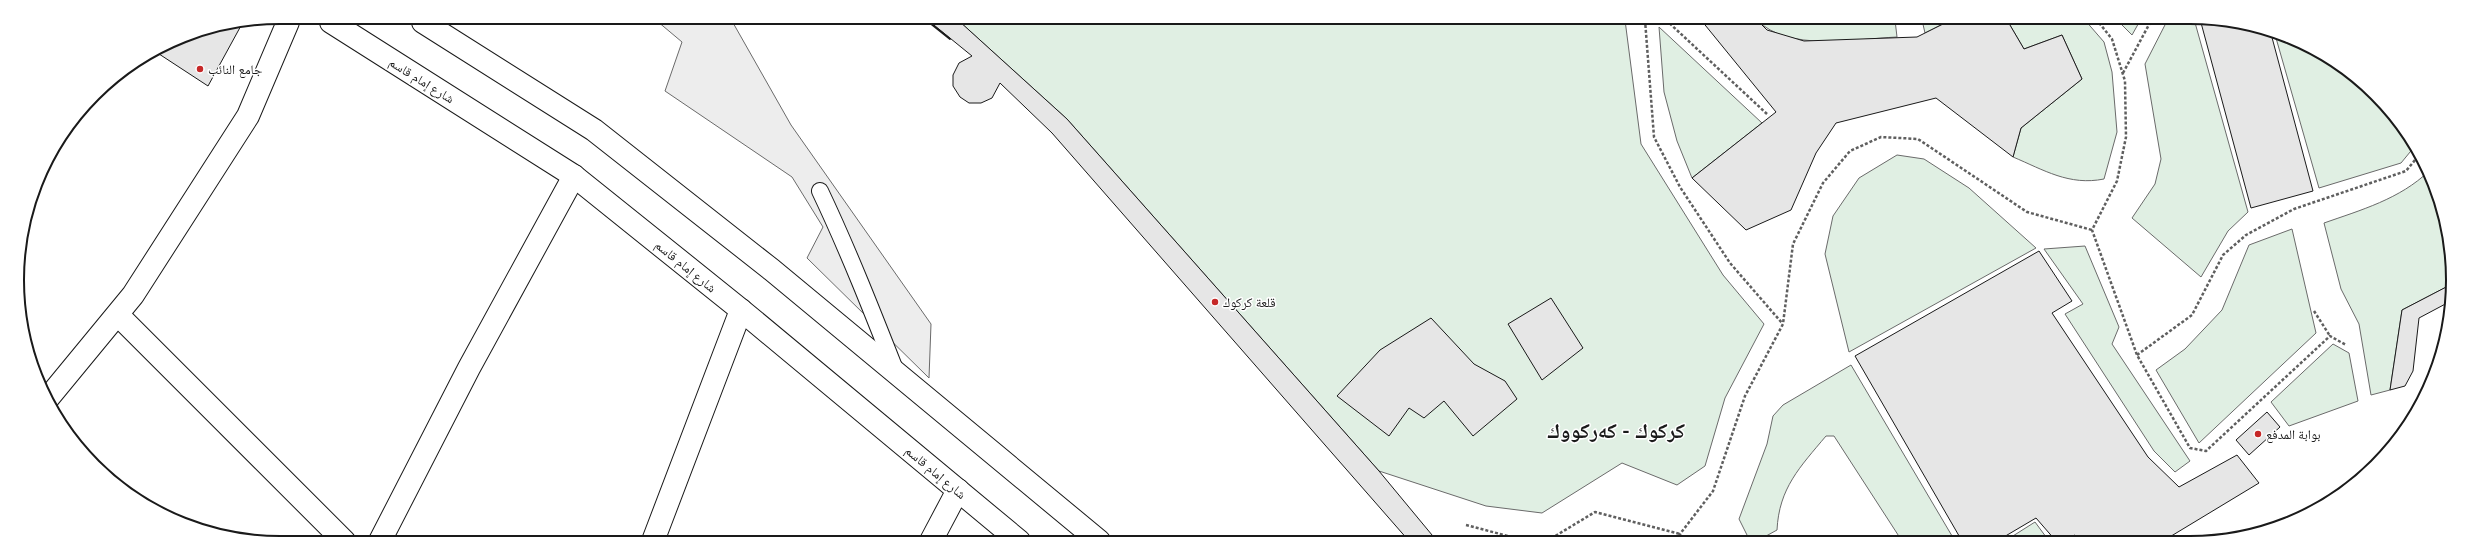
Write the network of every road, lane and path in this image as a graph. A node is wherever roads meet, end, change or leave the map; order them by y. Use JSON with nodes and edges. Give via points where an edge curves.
{"nodes":[{"id":1,"x":287,"y":24,"type":"edge"},
{"id":2,"x":334,"y":24,"type":"edge"},
{"id":3,"x":426,"y":24,"type":"edge"},
{"id":4,"x":1645,"y":24,"type":"edge"},
{"id":5,"x":1670,"y":24,"type":"edge"},
{"id":6,"x":2099,"y":24,"type":"edge"},
{"id":7,"x":2149,"y":24,"type":"edge"},
{"id":8,"x":2123,"y":74,"type":"junction"},
{"id":9,"x":1767,"y":114,"type":"dead end"},
{"id":10,"x":2416,"y":159,"type":"edge"},
{"id":11,"x":574,"y":176,"type":"junction"},
{"id":12,"x":820,"y":191,"type":"dead end"},
{"id":13,"x":2092,"y":230,"type":"junction"},
{"id":14,"x":741,"y":310,"type":"junction"},
{"id":15,"x":2314,"y":311,"type":"dead end"},
{"id":16,"x":118,"y":315,"type":"junction"},
{"id":17,"x":1783,"y":324,"type":"junction"},
{"id":18,"x":2330,"y":336,"type":"junction"},
{"id":19,"x":2346,"y":345,"type":"dead end"},
{"id":20,"x":2137,"y":355,"type":"junction"},
{"id":21,"x":896,"y":372,"type":"junction"},
{"id":22,"x":51,"y":394,"type":"edge"},
{"id":23,"x":958,"y":490,"type":"junction"},
{"id":24,"x":1466,"y":525,"type":"dead end"},
{"id":25,"x":1680,"y":534,"type":"joint"},
{"id":26,"x":339,"y":536,"type":"edge"},
{"id":27,"x":383,"y":536,"type":"edge"},
{"id":28,"x":655,"y":536,"type":"edge"},
{"id":29,"x":935,"y":536,"type":"edge"},
{"id":30,"x":1013,"y":536,"type":"edge"},
{"id":31,"x":1093,"y":536,"type":"edge"},
{"id":32,"x":1508,"y":536,"type":"edge"},
{"id":33,"x":1555,"y":536,"type":"edge"}],
"edges":[{"from":1,"to":16,"type":"main road","via":[[248,116]]},
{"from":2,"to":11,"type":"main road","name":"شارع إمام قاسم"},
{"from":3,"to":21,"type":"main road","via":[[594,130],[772,270]]},
{"from":4,"to":17,"type":"path","via":[[1654,137],[1680,187],[1730,263]]},
{"from":5,"to":9,"type":"path"},
{"from":6,"to":8,"type":"path","via":[[2112,39]]},
{"from":7,"to":8,"type":"path"},
{"from":8,"to":13,"type":"path","via":[[2126,81],[2126,137],[2117,181]]},
{"from":10,"to":20,"type":"path","via":[[2406,170],[2294,209],[2246,235],[2223,255],[2192,315]]},
{"from":11,"to":14,"type":"main road","name":"شارع إمام قاسم"},
{"from":11,"to":27,"type":"main road","via":[[469,368]]},
{"from":12,"to":21,"type":"lane","via":[[848,249],[867,304]]},
{"from":13,"to":17,"type":"path","via":[[2027,212],[1918,139],[1882,137],[1850,151],[1823,183],[1793,244]]},
{"from":13,"to":20,"type":"path"},
{"from":14,"to":23,"type":"main road","name":"شارع إمام قاسم"},
{"from":14,"to":28,"type":"main road"},
{"from":15,"to":18,"type":"path"},
{"from":16,"to":22,"type":"main road"},
{"from":16,"to":26,"type":"main road"},
{"from":17,"to":25,"type":"path","via":[[1745,396],[1712,491]]},
{"from":18,"to":19,"type":"path"},
{"from":18,"to":20,"type":"path","via":[[2206,451],[2190,448]]},
{"from":21,"to":31,"type":"main road"},
{"from":23,"to":29,"type":"main road"},
{"from":23,"to":30,"type":"main road","name":"شارع إمام قاسم"},
{"from":24,"to":32,"type":"path"},
{"from":25,"to":33,"type":"path","via":[[1595,512]]}]}
